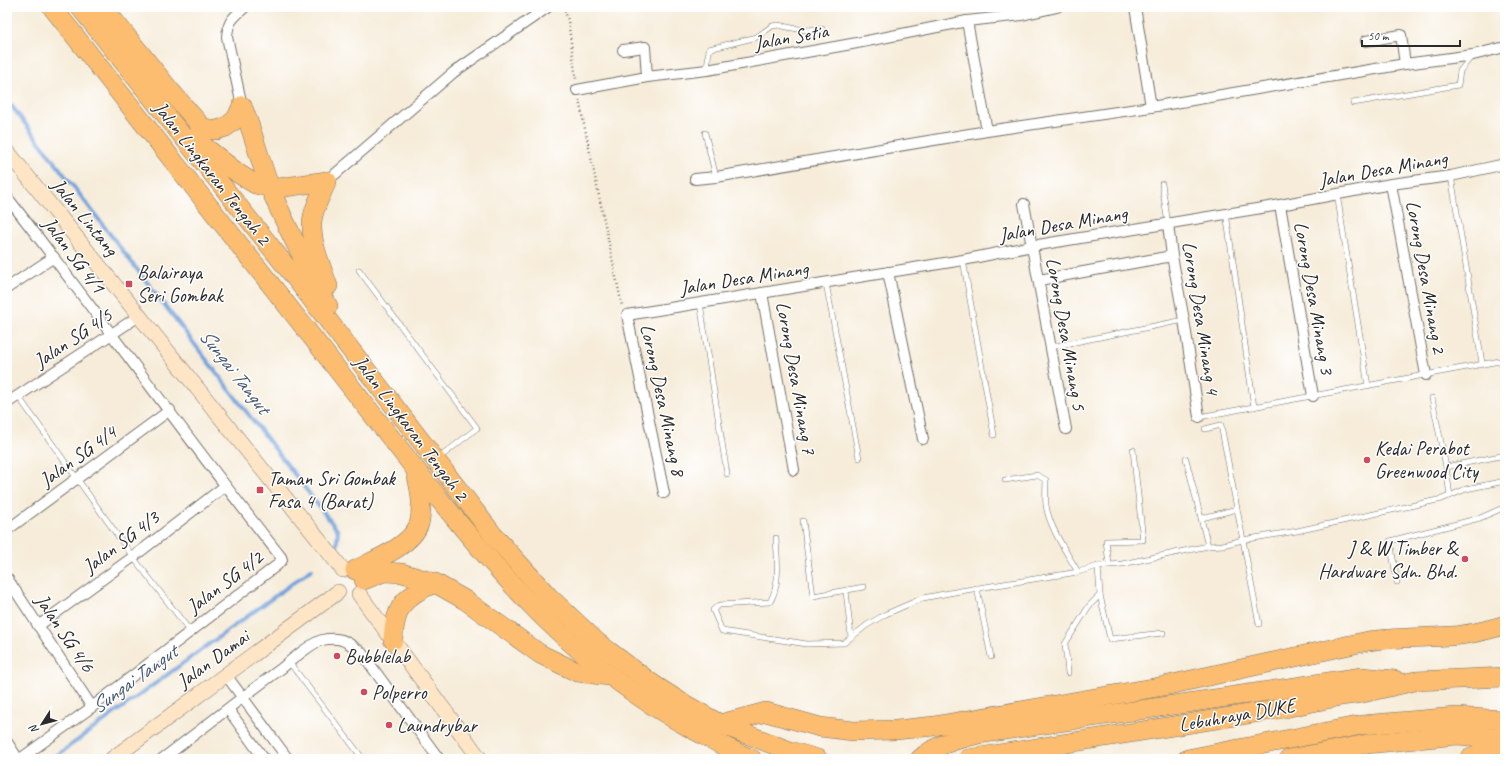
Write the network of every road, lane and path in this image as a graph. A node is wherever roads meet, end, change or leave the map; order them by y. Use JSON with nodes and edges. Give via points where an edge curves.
{"nodes":[{"id":1,"x":52,"y":7,"type":"edge"},
{"id":2,"x":80,"y":7,"type":"edge"},
{"id":3,"x":103,"y":7,"type":"edge"},
{"id":4,"x":245,"y":7,"type":"edge"},
{"id":5,"x":548,"y":7,"type":"edge"},
{"id":6,"x":563,"y":7,"type":"edge"},
{"id":7,"x":1057,"y":7,"type":"edge"},
{"id":8,"x":1135,"y":7,"type":"edge"},
{"id":9,"x":967,"y":21,"type":"junction"},
{"id":10,"x":822,"y":29,"type":"dead end"},
{"id":11,"x":1366,"y":41,"type":"dead end"},
{"id":12,"x":1505,"y":47,"type":"edge"},
{"id":13,"x":624,"y":50,"type":"dead end"},
{"id":14,"x":1472,"y":55,"type":"junction"},
{"id":15,"x":1405,"y":64,"type":"junction"},
{"id":16,"x":707,"y":70,"type":"junction"},
{"id":17,"x":647,"y":77,"type":"junction"},
{"id":18,"x":577,"y":90,"type":"junction"},
{"id":19,"x":1353,"y":103,"type":"dead end"},
{"id":20,"x":242,"y":106,"type":"junction"},
{"id":21,"x":1151,"y":107,"type":"junction"},
{"id":22,"x":171,"y":121,"type":"junction"},
{"id":23,"x":987,"y":131,"type":"junction"},
{"id":24,"x":705,"y":133,"type":"dead end"},
{"id":25,"x":7,"y":151,"type":"edge"},
{"id":26,"x":1505,"y":164,"type":"edge"},
{"id":27,"x":1451,"y":176,"type":"junction"},
{"id":28,"x":716,"y":177,"type":"junction"},
{"id":29,"x":695,"y":179,"type":"dead end"},
{"id":30,"x":328,"y":180,"type":"junction"},
{"id":31,"x":1162,"y":184,"type":"dead end"},
{"id":32,"x":1391,"y":184,"type":"junction"},
{"id":33,"x":271,"y":189,"type":"junction"},
{"id":34,"x":1337,"y":194,"type":"junction"},
{"id":35,"x":7,"y":197,"type":"edge"},
{"id":36,"x":1024,"y":204,"type":"dead end"},
{"id":37,"x":1280,"y":205,"type":"junction"},
{"id":38,"x":1226,"y":213,"type":"junction"},
{"id":39,"x":1168,"y":224,"type":"junction"},
{"id":40,"x":1032,"y":246,"type":"junction"},
{"id":41,"x":1172,"y":256,"type":"junction"},
{"id":42,"x":54,"y":257,"type":"junction"},
{"id":43,"x":963,"y":260,"type":"junction"},
{"id":44,"x":359,"y":270,"type":"dead end"},
{"id":45,"x":888,"y":272,"type":"junction"},
{"id":46,"x":1039,"y":280,"type":"junction"},
{"id":47,"x":826,"y":283,"type":"junction"},
{"id":48,"x":7,"y":288,"type":"edge"},
{"id":49,"x":762,"y":293,"type":"junction"},
{"id":50,"x":700,"y":303,"type":"junction"},
{"id":51,"x":627,"y":315,"type":"junction"},
{"id":52,"x":139,"y":316,"type":"junction"},
{"id":53,"x":1184,"y":320,"type":"junction"},
{"id":54,"x":111,"y":334,"type":"junction"},
{"id":55,"x":1051,"y":347,"type":"junction"},
{"id":56,"x":351,"y":349,"type":"junction"},
{"id":57,"x":1505,"y":360,"type":"edge"},
{"id":58,"x":1482,"y":363,"type":"junction"},
{"id":59,"x":1426,"y":375,"type":"junction"},
{"id":60,"x":1368,"y":386,"type":"junction"},
{"id":61,"x":18,"y":396,"type":"junction"},
{"id":62,"x":1313,"y":396,"type":"junction"},
{"id":63,"x":1432,"y":398,"type":"dead end"},
{"id":64,"x":7,"y":403,"type":"edge"},
{"id":65,"x":1254,"y":407,"type":"junction"},
{"id":66,"x":170,"y":410,"type":"junction"},
{"id":67,"x":1199,"y":417,"type":"joint"},
{"id":68,"x":1066,"y":429,"type":"dead end"},
{"id":69,"x":1205,"y":429,"type":"dead end"},
{"id":70,"x":994,"y":435,"type":"dead end"},
{"id":71,"x":923,"y":439,"type":"dead end"},
{"id":72,"x":1133,"y":450,"type":"dead end"},
{"id":73,"x":1505,"y":455,"type":"edge"},
{"id":74,"x":859,"y":458,"type":"dead end"},
{"id":75,"x":1186,"y":459,"type":"dead end"},
{"id":76,"x":436,"y":461,"type":"junction"},
{"id":77,"x":1446,"y":467,"type":"junction"},
{"id":78,"x":416,"y":469,"type":"junction"},
{"id":79,"x":794,"y":470,"type":"dead end"},
{"id":80,"x":727,"y":474,"type":"dead end"},
{"id":81,"x":76,"y":479,"type":"junction"},
{"id":82,"x":1005,"y":480,"type":"dead end"},
{"id":83,"x":1505,"y":481,"type":"edge"},
{"id":84,"x":225,"y":486,"type":"junction"},
{"id":85,"x":664,"y":493,"type":"dead end"},
{"id":86,"x":1450,"y":496,"type":"junction"},
{"id":87,"x":1505,"y":507,"type":"edge"},
{"id":88,"x":1237,"y":509,"type":"junction"},
{"id":89,"x":1202,"y":518,"type":"junction"},
{"id":90,"x":804,"y":521,"type":"dead end"},
{"id":91,"x":7,"y":530,"type":"edge"},
{"id":92,"x":776,"y":538,"type":"dead end"},
{"id":93,"x":1242,"y":540,"type":"junction"},
{"id":94,"x":1208,"y":546,"type":"junction"},
{"id":95,"x":133,"y":557,"type":"junction"},
{"id":96,"x":1109,"y":564,"type":"junction"},
{"id":97,"x":1098,"y":566,"type":"junction"},
{"id":98,"x":1078,"y":572,"type":"junction"},
{"id":99,"x":355,"y":578,"type":"junction"},
{"id":100,"x":8,"y":582,"type":"edge"},
{"id":101,"x":1397,"y":582,"type":"dead end"},
{"id":102,"x":435,"y":583,"type":"junction"},
{"id":103,"x":864,"y":587,"type":"dead end"},
{"id":104,"x":977,"y":588,"type":"junction"},
{"id":105,"x":846,"y":591,"type":"junction"},
{"id":106,"x":338,"y":592,"type":"junction"},
{"id":107,"x":1100,"y":595,"type":"junction"},
{"id":108,"x":1259,"y":624,"type":"dead end"},
{"id":109,"x":1505,"y":625,"type":"edge"},
{"id":110,"x":38,"y":626,"type":"junction"},
{"id":111,"x":190,"y":631,"type":"junction"},
{"id":112,"x":1163,"y":633,"type":"dead end"},
{"id":113,"x":851,"y":637,"type":"junction"},
{"id":114,"x":393,"y":640,"type":"junction"},
{"id":115,"x":991,"y":657,"type":"dead end"},
{"id":116,"x":289,"y":662,"type":"junction"},
{"id":117,"x":1068,"y":673,"type":"dead end"},
{"id":118,"x":226,"y":674,"type":"junction"},
{"id":119,"x":609,"y":676,"type":"junction"},
{"id":120,"x":1505,"y":677,"type":"edge"},
{"id":121,"x":1415,"y":681,"type":"junction"},
{"id":122,"x":242,"y":697,"type":"junction"},
{"id":123,"x":92,"y":707,"type":"junction"},
{"id":124,"x":228,"y":710,"type":"junction"},
{"id":125,"x":1505,"y":720,"type":"edge"},
{"id":126,"x":720,"y":724,"type":"junction"},
{"id":127,"x":1505,"y":739,"type":"edge"},
{"id":128,"x":7,"y":742,"type":"edge"},
{"id":129,"x":1505,"y":757,"type":"edge"},
{"id":130,"x":263,"y":758,"type":"edge"},
{"id":131,"x":19,"y":759,"type":"edge"},
{"id":132,"x":112,"y":759,"type":"edge"},
{"id":133,"x":162,"y":759,"type":"edge"},
{"id":134,"x":288,"y":759,"type":"edge"},
{"id":135,"x":363,"y":759,"type":"edge"},
{"id":136,"x":439,"y":759,"type":"edge"},
{"id":137,"x":480,"y":759,"type":"edge"},
{"id":138,"x":752,"y":759,"type":"edge"},
{"id":139,"x":818,"y":759,"type":"edge"},
{"id":140,"x":920,"y":759,"type":"edge"},
{"id":141,"x":968,"y":759,"type":"edge"},
{"id":142,"x":1187,"y":759,"type":"edge"},
{"id":143,"x":1289,"y":759,"type":"edge"},
{"id":144,"x":1469,"y":759,"type":"edge"},
{"id":145,"x":1501,"y":759,"type":"edge"}],
"edges":[{"from":1,"to":78,"type":"highway","name":"Jalan Lingkaran Tengah 2"},
{"from":2,"to":22,"type":"highway","name":"Jalan Lingkaran Tengah 2"},
{"from":3,"to":20,"type":"highway","via":[[201,126],[209,130],[226,127],[236,119]]},
{"from":4,"to":20,"type":"street","via":[[227,27]]},
{"from":5,"to":30,"type":"street","via":[[454,72]]},
{"from":6,"to":18,"type":"path","via":[[568,20]]},
{"from":7,"to":9,"type":"street","name":"Jalan Setia","via":[[1022,15]]},
{"from":8,"to":21,"type":"street"},
{"from":9,"to":16,"type":"street","name":"Jalan Setia"},
{"from":9,"to":23,"type":"street"},
{"from":10,"to":16,"type":"lane","via":[[772,26],[757,37],[709,49]]},
{"from":11,"to":15,"type":"street","via":[[1400,35]]},
{"from":12,"to":14,"type":"street"},
{"from":13,"to":17,"type":"street","via":[[645,47]]},
{"from":14,"to":15,"type":"street"},
{"from":14,"to":19,"type":"lane","via":[[1460,71],[1458,85]]},
{"from":15,"to":21,"type":"street"},
{"from":16,"to":17,"type":"street","name":"Jalan Setia"},
{"from":17,"to":18,"type":"street","name":"Jalan Setia"},
{"from":18,"to":51,"type":"path","via":[[620,301]]},
{"from":20,"to":33,"type":"highway"},
{"from":21,"to":23,"type":"street"},
{"from":22,"to":33,"type":"highway","via":[[239,174],[255,184]]},
{"from":22,"to":56,"type":"highway","name":"Jalan Lingkaran Tengah 2"},
{"from":23,"to":28,"type":"street"},
{"from":24,"to":28,"type":"lane"},
{"from":25,"to":52,"type":"street","name":"Jalan Lintang"},
{"from":26,"to":27,"type":"street","name":"Jalan Desa Minang"},
{"from":27,"to":32,"type":"street","name":"Jalan Desa Minang"},
{"from":27,"to":58,"type":"lane"},
{"from":28,"to":29,"type":"street"},
{"from":30,"to":33,"type":"highway"},
{"from":30,"to":56,"type":"highway","via":[[312,221],[314,246]]},
{"from":31,"to":39,"type":"lane"},
{"from":32,"to":34,"type":"street","name":"Jalan Desa Minang"},
{"from":32,"to":59,"type":"street","name":"Lorong Desa Minang 2"},
{"from":33,"to":56,"type":"highway","via":[[294,241]]},
{"from":34,"to":37,"type":"street","name":"Jalan Desa Minang"},
{"from":34,"to":60,"type":"lane"},
{"from":35,"to":42,"type":"street","name":"Jalan SG 4/1"},
{"from":36,"to":40,"type":"street","name":"Lorong Desa Minang 5"},
{"from":37,"to":38,"type":"street","name":"Jalan Desa Minang"},
{"from":37,"to":62,"type":"street","name":"Lorong Desa Minang 3"},
{"from":38,"to":39,"type":"street","name":"Jalan Desa Minang"},
{"from":38,"to":65,"type":"lane"},
{"from":39,"to":40,"type":"street","name":"Jalan Desa Minang"},
{"from":39,"to":41,"type":"street","name":"Lorong Desa Minang 4"},
{"from":40,"to":43,"type":"street","name":"Jalan Desa Minang"},
{"from":40,"to":46,"type":"street","name":"Lorong Desa Minang 5"},
{"from":41,"to":46,"type":"street"},
{"from":41,"to":53,"type":"street","name":"Lorong Desa Minang 4"},
{"from":42,"to":48,"type":"street"},
{"from":42,"to":54,"type":"street","name":"Jalan SG 4/1"},
{"from":43,"to":45,"type":"street","name":"Jalan Desa Minang"},
{"from":43,"to":70,"type":"lane"},
{"from":44,"to":76,"type":"lane","via":[[477,428]]},
{"from":45,"to":47,"type":"street","name":"Jalan Desa Minang"},
{"from":45,"to":71,"type":"street"},
{"from":46,"to":55,"type":"street","name":"Lorong Desa Minang 5"},
{"from":47,"to":49,"type":"street","name":"Jalan Desa Minang"},
{"from":47,"to":74,"type":"lane"},
{"from":49,"to":50,"type":"street","name":"Jalan Desa Minang"},
{"from":49,"to":79,"type":"street","name":"Lorong Desa Minang 7"},
{"from":50,"to":51,"type":"street","name":"Jalan Desa Minang"},
{"from":50,"to":80,"type":"lane"},
{"from":51,"to":85,"type":"street","name":"Lorong Desa Minang 8"},
{"from":52,"to":54,"type":"street","name":"Jalan SG 4/5"},
{"from":52,"to":99,"type":"street","name":"Jalan Lintang"},
{"from":53,"to":55,"type":"lane"},
{"from":53,"to":67,"type":"street","name":"Lorong Desa Minang 4"},
{"from":54,"to":61,"type":"street","name":"Jalan SG 4/5"},
{"from":54,"to":66,"type":"street","name":"Jalan SG 4/2"},
{"from":55,"to":68,"type":"street","name":"Lorong Desa Minang 5"},
{"from":56,"to":76,"type":"highway","name":"Jalan Lingkaran Tengah 2"},
{"from":57,"to":58,"type":"lane"},
{"from":58,"to":59,"type":"lane"},
{"from":59,"to":60,"type":"lane"},
{"from":60,"to":62,"type":"lane"},
{"from":61,"to":64,"type":"street","name":"Jalan SG 4/5"},
{"from":61,"to":81,"type":"lane"},
{"from":62,"to":65,"type":"lane"},
{"from":63,"to":77,"type":"lane"},
{"from":65,"to":67,"type":"lane"},
{"from":66,"to":81,"type":"street","name":"Jalan SG 4/4"},
{"from":66,"to":84,"type":"street","name":"Jalan SG 4/2"},
{"from":69,"to":88,"type":"lane","via":[[1221,425]]},
{"from":72,"to":96,"type":"lane","via":[[1143,540],[1106,542]]},
{"from":73,"to":77,"type":"lane"},
{"from":75,"to":89,"type":"lane"},
{"from":76,"to":126,"type":"highway","name":"Jalan Lingkaran Tengah 2","via":[[521,568],[598,643],[654,685]]},
{"from":77,"to":86,"type":"lane"},
{"from":78,"to":99,"type":"highway","via":[[421,501],[419,523],[415,531],[404,544],[379,558]]},
{"from":78,"to":119,"type":"highway","name":"Jalan Lingkaran Tengah 2","via":[[511,585],[561,635]]},
{"from":81,"to":91,"type":"street","name":"Jalan SG 4/4"},
{"from":81,"to":95,"type":"lane"},
{"from":82,"to":98,"type":"lane","via":[[1037,475],[1046,480],[1046,505],[1050,519]]},
{"from":83,"to":86,"type":"lane","via":[[1466,489]]},
{"from":84,"to":95,"type":"street","name":"Jalan SG 4/3"},
{"from":84,"to":111,"type":"street","name":"Jalan SG 4/2","via":[[282,560]]},
{"from":86,"to":93,"type":"lane","via":[[1297,531]]},
{"from":87,"to":101,"type":"lane","via":[[1480,518],[1390,541]]},
{"from":88,"to":89,"type":"lane"},
{"from":88,"to":93,"type":"lane"},
{"from":89,"to":94,"type":"lane"},
{"from":90,"to":105,"type":"lane","via":[[813,596]]},
{"from":92,"to":113,"type":"lane","via":[[778,574],[770,602],[719,605],[713,610],[722,631],[807,644],[844,643]]},
{"from":93,"to":94,"type":"lane"},
{"from":93,"to":108,"type":"lane"},
{"from":94,"to":96,"type":"lane","via":[[1122,564]]},
{"from":95,"to":110,"type":"street","name":"Jalan SG 4/3"},
{"from":95,"to":111,"type":"lane"},
{"from":96,"to":97,"type":"lane"},
{"from":97,"to":98,"type":"lane"},
{"from":97,"to":107,"type":"lane"},
{"from":98,"to":104,"type":"lane"},
{"from":99,"to":102,"type":"highway","via":[[384,572],[402,573]]},
{"from":99,"to":106,"type":"street","via":[[350,598]]},
{"from":99,"to":106,"type":"street","via":[[337,576],[335,584]]},
{"from":99,"to":114,"type":"street","name":"Jalan Lintang"},
{"from":100,"to":110,"type":"street","name":"Jalan SG 4/6"},
{"from":102,"to":114,"type":"highway","via":[[410,596],[399,609],[394,624]]},
{"from":102,"to":119,"type":"highway","via":[[466,600],[540,654],[577,672]]},
{"from":103,"to":105,"type":"lane"},
{"from":104,"to":113,"type":"lane","via":[[923,598],[886,614]]},
{"from":104,"to":115,"type":"lane"},
{"from":105,"to":113,"type":"lane"},
{"from":106,"to":118,"type":"street","name":"Jalan Damai"},
{"from":107,"to":112,"type":"lane","via":[[1110,639]]},
{"from":107,"to":117,"type":"lane","via":[[1089,606],[1065,644]]},
{"from":109,"to":126,"type":"highway","via":[[1452,636],[1368,641],[1164,686],[934,726],[853,731],[820,727],[766,712]]},
{"from":110,"to":123,"type":"street","name":"Jalan SG 4/6"},
{"from":111,"to":123,"type":"street","name":"Jalan SG 4/2"},
{"from":114,"to":137,"type":"street","name":"Jalan Lintang"},
{"from":116,"to":122,"type":"street"},
{"from":116,"to":135,"type":"lane"},
{"from":116,"to":136,"type":"street","via":[[320,640],[340,638],[347,641],[361,652]]},
{"from":118,"to":122,"type":"street"},
{"from":118,"to":132,"type":"street","name":"Jalan Damai"},
{"from":119,"to":138,"type":"highway","name":"Jalan Lingkaran Tengah 2","via":[[666,715]]},
{"from":120,"to":121,"type":"highway","name":"Lebuhraya DUKE"},
{"from":121,"to":140,"type":"highway","via":[[1362,677],[978,734],[943,743]]},
{"from":121,"to":141,"type":"highway","name":"Lebuhraya DUKE","via":[[1285,708]]},
{"from":122,"to":124,"type":"street"},
{"from":122,"to":134,"type":"street"},
{"from":123,"to":131,"type":"street","name":"Jalan SG 4/2"},
{"from":124,"to":130,"type":"street"},
{"from":124,"to":133,"type":"street"},
{"from":125,"to":142,"type":"highway","via":[[1456,717],[1362,725]]},
{"from":126,"to":139,"type":"highway","name":"Jalan Lingkaran Tengah 2"},
{"from":127,"to":143,"type":"highway","via":[[1456,735],[1367,744]]},
{"from":127,"to":144,"type":"highway"},
{"from":128,"to":131,"type":"street"},
{"from":129,"to":145,"type":"highway"}]}
